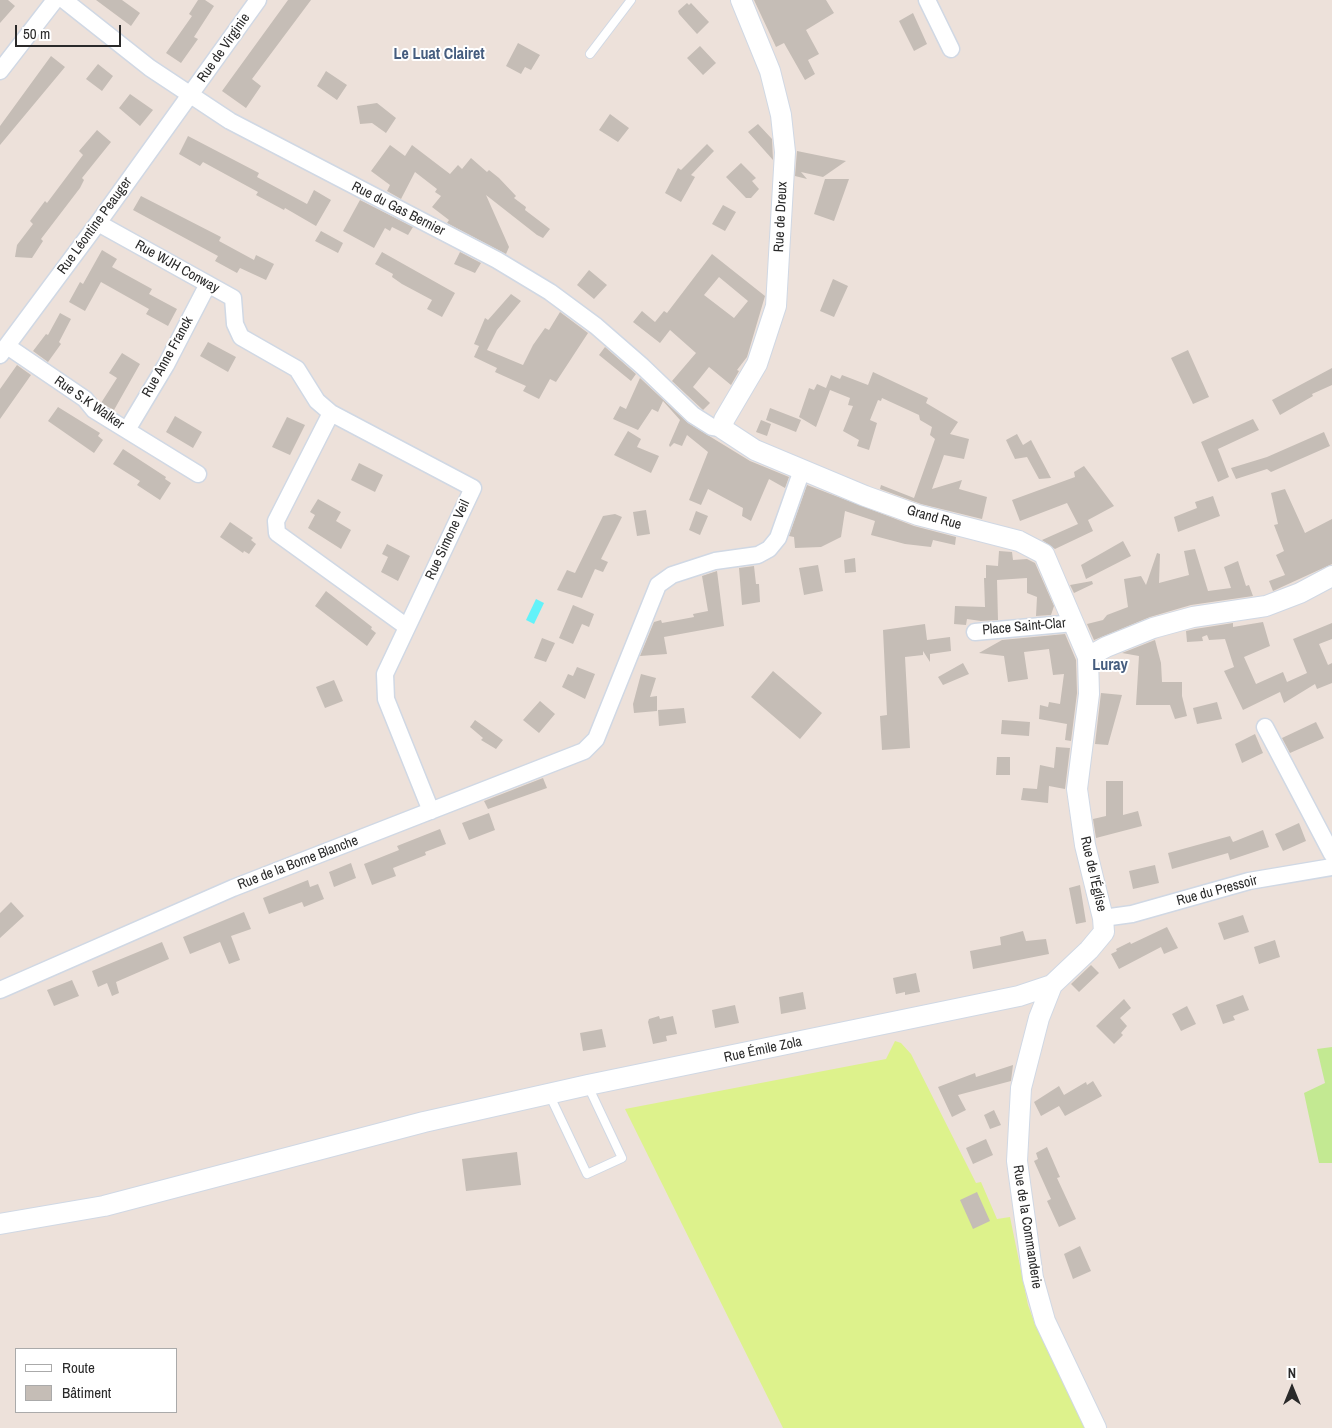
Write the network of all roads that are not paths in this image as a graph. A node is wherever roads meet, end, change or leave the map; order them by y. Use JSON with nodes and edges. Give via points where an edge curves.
{"nodes":[{"id":1,"x":55,"y":0,"type":"edge"},
{"id":2,"x":64,"y":0,"type":"edge"},
{"id":3,"x":258,"y":0,"type":"edge"},
{"id":4,"x":631,"y":0,"type":"edge"},
{"id":5,"x":741,"y":0,"type":"edge"},
{"id":6,"x":927,"y":0,"type":"edge"},
{"id":7,"x":951,"y":49,"type":"dead end"},
{"id":8,"x":590,"y":54,"type":"dead end"},
{"id":9,"x":0,"y":70,"type":"edge"},
{"id":10,"x":190,"y":96,"type":"junction"},
{"id":11,"x":98,"y":223,"type":"junction"},
{"id":12,"x":208,"y":284,"type":"junction"},
{"id":13,"x":235,"y":324,"type":"joint"},
{"id":14,"x":3,"y":351,"type":"edge"},
{"id":15,"x":331,"y":414,"type":"junction"},
{"id":16,"x":723,"y":429,"type":"junction"},
{"id":17,"x":127,"y":430,"type":"junction"},
{"id":18,"x":802,"y":470,"type":"junction"},
{"id":19,"x":198,"y":474,"type":"dead end"},
{"id":20,"x":1332,"y":576,"type":"edge"},
{"id":21,"x":1074,"y":623,"type":"junction"},
{"id":22,"x":407,"y":627,"type":"junction"},
{"id":23,"x":975,"y":632,"type":"dead end"},
{"id":24,"x":1088,"y":657,"type":"junction"},
{"id":25,"x":1265,"y":727,"type":"dead end"},
{"id":26,"x":431,"y":811,"type":"junction"},
{"id":27,"x":1332,"y":854,"type":"edge"},
{"id":28,"x":1332,"y":867,"type":"edge"},
{"id":29,"x":1103,"y":918,"type":"junction"},
{"id":30,"x":1052,"y":985,"type":"junction"},
{"id":31,"x":0,"y":990,"type":"edge"},
{"id":32,"x":939,"y":1014,"type":"joint"},
{"id":33,"x":588,"y":1085,"type":"junction"},
{"id":34,"x":549,"y":1094,"type":"junction"},
{"id":35,"x":0,"y":1224,"type":"edge"},
{"id":36,"x":1096,"y":1428,"type":"edge"}],
"edges":[{"from":1,"to":9,"type":"street"},
{"from":2,"to":10,"type":"street","name":"Rue du Gas Bernier"},
{"from":3,"to":10,"type":"street","name":"Rue de Virginie"},
{"from":4,"to":8,"type":"lane"},
{"from":5,"to":16,"type":"street","name":"Rue de Dreux","via":[[770,71],[781,115],[785,152],[776,306],[756,364],[724,420]]},
{"from":6,"to":7,"type":"street"},
{"from":10,"to":11,"type":"street","name":"Rue Léontine Peauger"},
{"from":10,"to":16,"type":"street","name":"Rue du Gas Bernier","via":[[230,121],[497,260],[550,292],[596,326],[693,415]]},
{"from":11,"to":12,"type":"street","name":"Rue WJH Conway"},
{"from":11,"to":14,"type":"street","name":"Rue Léontine Peauger"},
{"from":12,"to":13,"type":"street","name":"Rue WJH Conway","via":[[232,298]]},
{"from":12,"to":17,"type":"street","name":"Rue Anne Franck","via":[[166,365]]},
{"from":13,"to":15,"type":"street","name":"Rue Simone Veil","via":[[241,337],[297,369],[317,401]]},
{"from":14,"to":17,"type":"street","name":"Rue S.K Walker","via":[[85,399],[94,410]]},
{"from":15,"to":22,"type":"street","via":[[276,520],[278,533]]},
{"from":15,"to":22,"type":"street","name":"Rue Simone Veil","via":[[473,488]]},
{"from":16,"to":18,"type":"street","name":"Grand Rue","via":[[755,450]]},
{"from":17,"to":19,"type":"street","name":"Rue S.K Walker"},
{"from":18,"to":21,"type":"street","name":"Grand Rue","via":[[918,515],[1019,541],[1044,554]]},
{"from":18,"to":26,"type":"street","name":"Rue de la Borne Blanche","via":[[778,538],[769,549],[758,555],[715,561],[672,575],[658,585],[596,739],[584,751]]},
{"from":20,"to":24,"type":"street","via":[[1266,606],[1193,617],[1153,628]]},
{"from":21,"to":23,"type":"street","name":"Place Saint-Clar"},
{"from":21,"to":24,"type":"street","name":"Grand Rue"},
{"from":22,"to":26,"type":"street","name":"Rue Simone Veil","via":[[385,674],[386,699]]},
{"from":24,"to":29,"type":"street","name":"Rue de l'Église","via":[[1089,694],[1077,789],[1085,845]]},
{"from":25,"to":27,"type":"street"},
{"from":26,"to":31,"type":"street","name":"Rue de la Borne Blanche","via":[[233,888]]},
{"from":28,"to":29,"type":"street","name":"Rue du Pressoir","via":[[1249,881],[1132,914]]},
{"from":29,"to":30,"type":"street","name":"Rue de l'Église","via":[[1104,932]]},
{"from":30,"to":32,"type":"street","name":"Rue de l'Église"},
{"from":30,"to":36,"type":"street","name":"Rue de la Commanderie","via":[[1039,1018],[1021,1088],[1016,1161],[1033,1278],[1045,1321]]},
{"from":32,"to":33,"type":"street","name":"Rue Émile Zola"},
{"from":33,"to":34,"type":"street","name":"Rue Émile Zola"},
{"from":33,"to":34,"type":"lane","via":[[622,1158],[587,1174]]},
{"from":34,"to":35,"type":"street","name":"Rue Émile Zola","via":[[424,1122],[104,1206]]}]}
